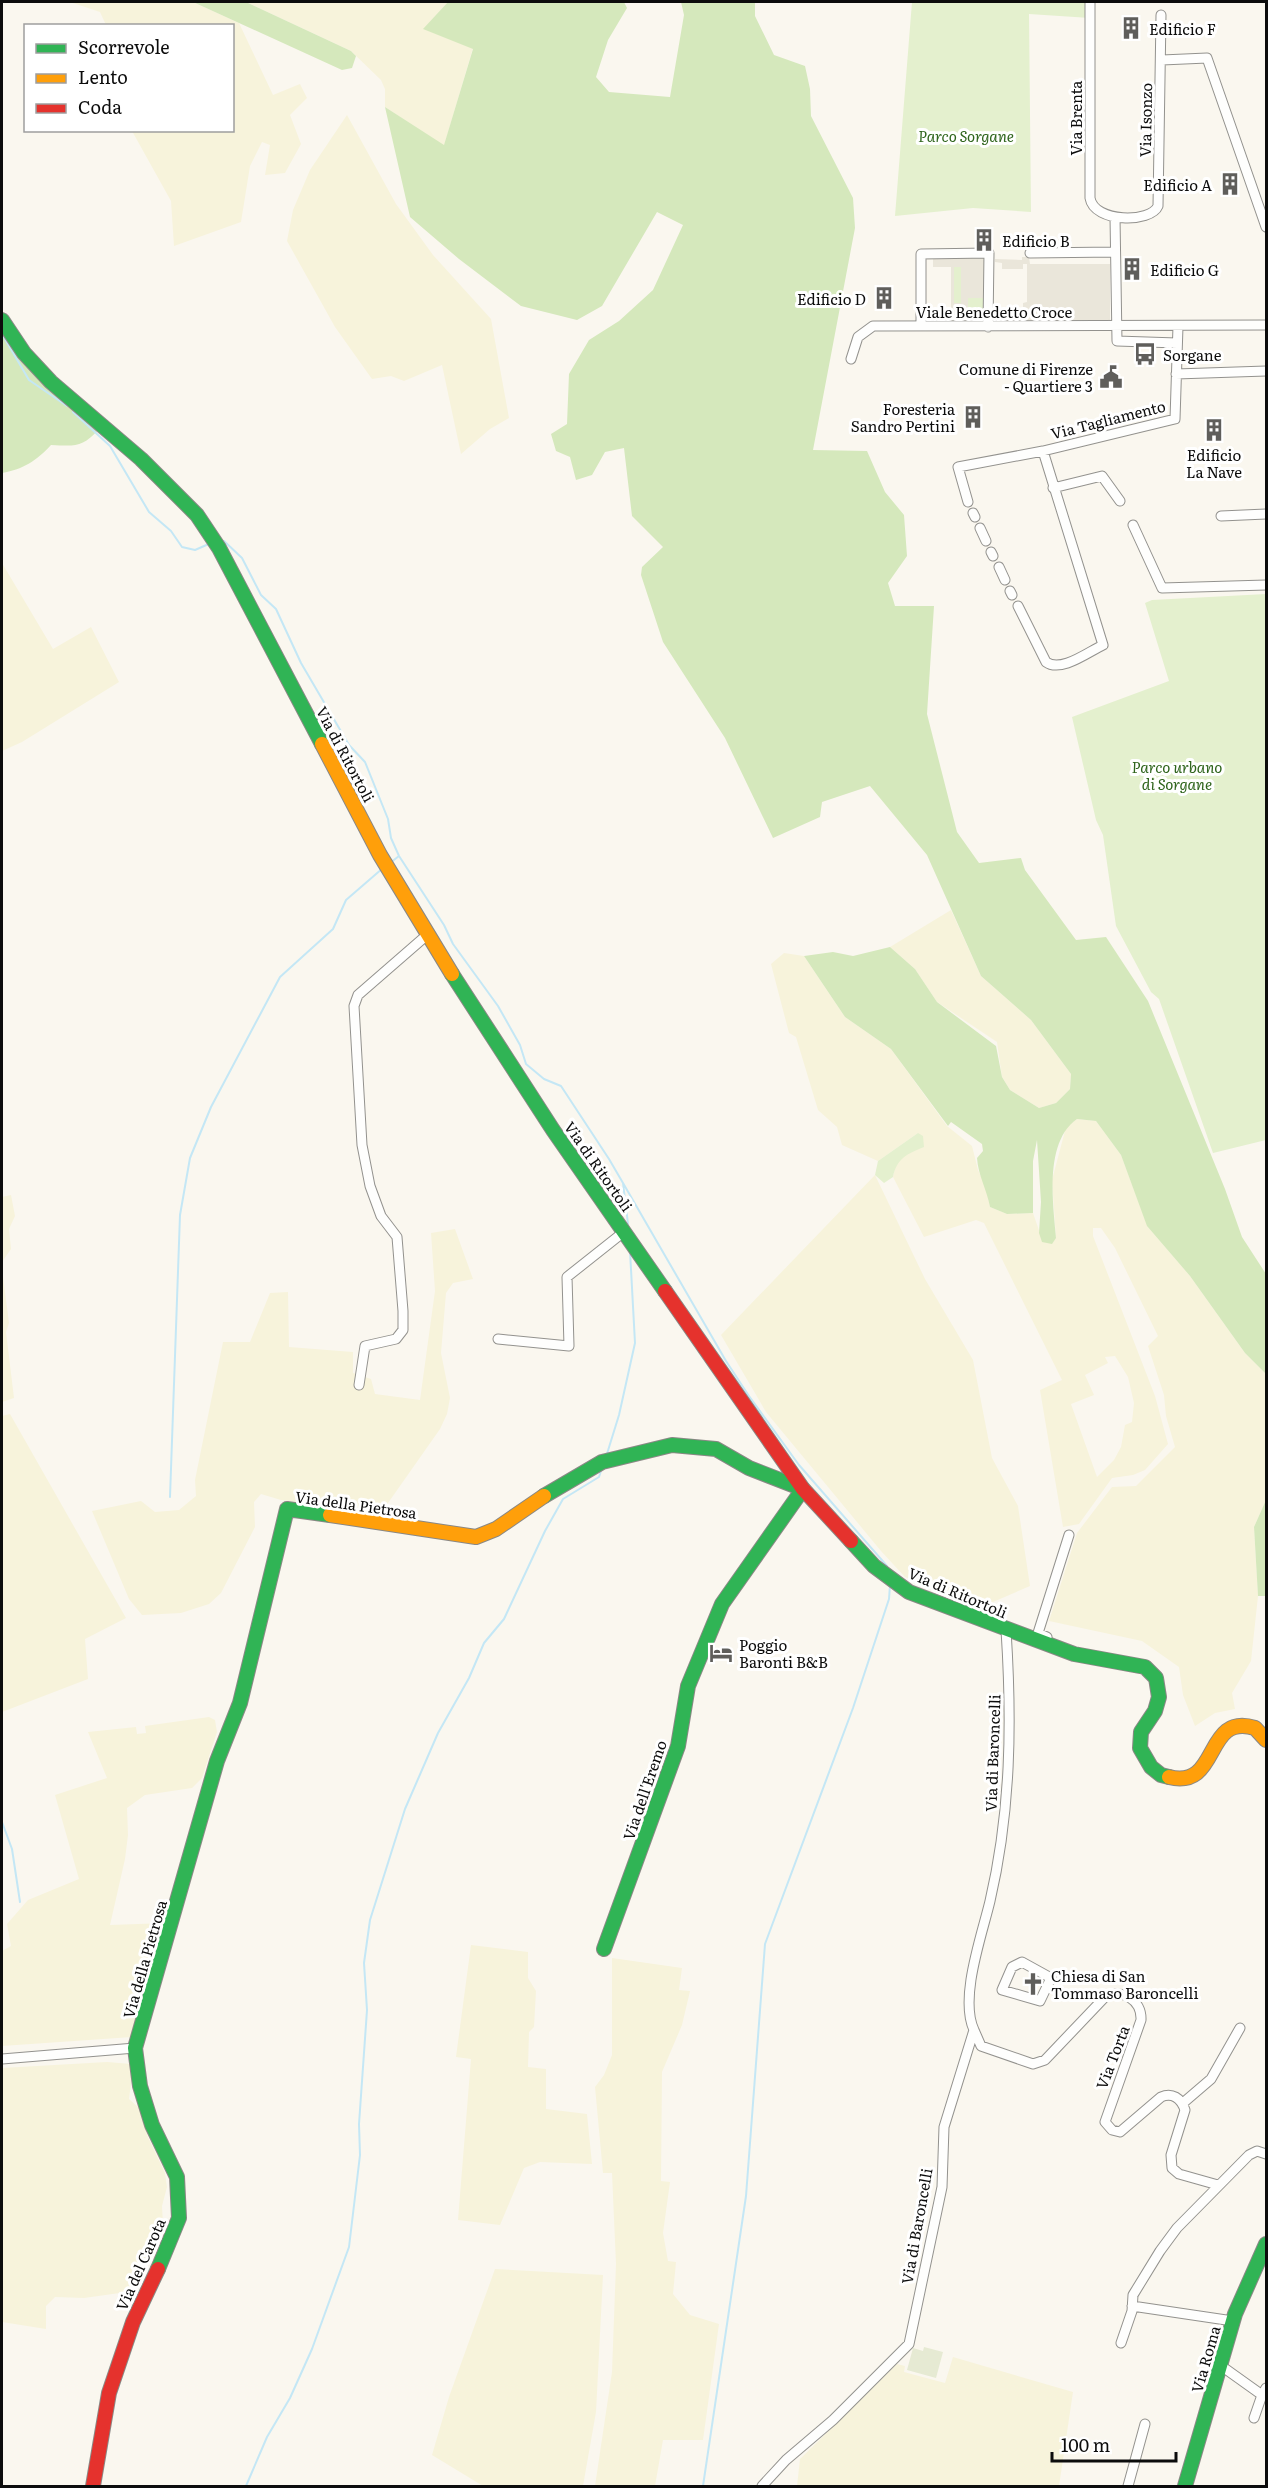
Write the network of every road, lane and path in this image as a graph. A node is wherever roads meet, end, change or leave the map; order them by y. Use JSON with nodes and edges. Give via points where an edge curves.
{"nodes":[{"id":1,"x":1090,"y":3,"type":"dead end"},
{"id":2,"x":1161,"y":15,"type":"dead end"},
{"id":3,"x":1162,"y":60,"type":"junction"},
{"id":4,"x":1115,"y":217,"type":"junction"},
{"id":5,"x":1266,"y":227,"type":"edge"},
{"id":6,"x":1115,"y":252,"type":"junction"},
{"id":7,"x":1030,"y":253,"type":"dead end"},
{"id":8,"x":2,"y":320,"type":"edge"},
{"id":9,"x":1266,"y":325,"type":"edge"},
{"id":10,"x":921,"y":326,"type":"junction"},
{"id":11,"x":1115,"y":326,"type":"junction"},
{"id":12,"x":1178,"y":326,"type":"junction"},
{"id":13,"x":988,"y":327,"type":"junction"},
{"id":14,"x":1177,"y":343,"type":"junction"},
{"id":15,"x":851,"y":359,"type":"dead end"},
{"id":16,"x":1266,"y":370,"type":"edge"},
{"id":17,"x":1176,"y":374,"type":"junction"},
{"id":18,"x":1043,"y":451,"type":"junction"},
{"id":19,"x":1053,"y":488,"type":"junction"},
{"id":20,"x":1120,"y":501,"type":"dead end"},
{"id":21,"x":969,"y":502,"type":"dead end"},
{"id":22,"x":1266,"y":514,"type":"edge"},
{"id":23,"x":1221,"y":516,"type":"dead end"},
{"id":24,"x":1133,"y":525,"type":"dead end"},
{"id":25,"x":980,"y":528,"type":"dead end"},
{"id":26,"x":986,"y":541,"type":"dead end"},
{"id":27,"x":999,"y":567,"type":"dead end"},
{"id":28,"x":1005,"y":580,"type":"dead end"},
{"id":29,"x":1266,"y":585,"type":"edge"},
{"id":30,"x":1017,"y":606,"type":"dead end"},
{"id":31,"x":427,"y":935,"type":"junction"},
{"id":32,"x":625,"y":1231,"type":"junction"},
{"id":33,"x":498,"y":1339,"type":"dead end"},
{"id":34,"x":359,"y":1385,"type":"dead end"},
{"id":35,"x":803,"y":1489,"type":"junction"},
{"id":36,"x":1069,"y":1535,"type":"dead end"},
{"id":37,"x":1001,"y":1628,"type":"junction"},
{"id":38,"x":1074,"y":1654,"type":"junction"},
{"id":39,"x":1266,"y":1740,"type":"edge"},
{"id":40,"x":604,"y":1949,"type":"dead end"},
{"id":41,"x":1002,"y":1990,"type":"joint"},
{"id":42,"x":1240,"y":2028,"type":"dead end"},
{"id":43,"x":974,"y":2030,"type":"junction"},
{"id":44,"x":135,"y":2048,"type":"junction"},
{"id":45,"x":2,"y":2059,"type":"edge"},
{"id":46,"x":1183,"y":2103,"type":"junction"},
{"id":47,"x":1266,"y":2154,"type":"edge"},
{"id":48,"x":1218,"y":2185,"type":"junction"},
{"id":49,"x":1266,"y":2244,"type":"edge"},
{"id":50,"x":1132,"y":2306,"type":"junction"},
{"id":51,"x":1233,"y":2321,"type":"junction"},
{"id":52,"x":1121,"y":2343,"type":"dead end"},
{"id":53,"x":1220,"y":2365,"type":"junction"},
{"id":54,"x":1264,"y":2392,"type":"edge"},
{"id":55,"x":1254,"y":2418,"type":"dead end"},
{"id":56,"x":1145,"y":2424,"type":"dead end"},
{"id":57,"x":93,"y":2487,"type":"edge"},
{"id":58,"x":762,"y":2487,"type":"edge"},
{"id":59,"x":1128,"y":2487,"type":"edge"},
{"id":60,"x":1185,"y":2487,"type":"edge"}],
"edges":[{"from":1,"to":4,"type":"street","name":"Via Brenta","via":[[1090,198],[1101,214]]},
{"from":2,"to":3,"type":"street","name":"Via Isonzo"},
{"from":3,"to":4,"type":"street","name":"Via Isonzo","via":[[1158,209],[1148,215]]},
{"from":3,"to":5,"type":"street","via":[[1207,58]]},
{"from":4,"to":6,"type":"street"},
{"from":6,"to":7,"type":"street"},
{"from":6,"to":11,"type":"street"},
{"from":8,"to":31,"type":"street","name":"Via di Ritortoli","via":[[47,377],[189,503],[217,543],[380,855]]},
{"from":9,"to":12,"type":"street","name":"Viale Benedetto Croce"},
{"from":10,"to":13,"type":"street","name":"Viale Benedetto Croce"},
{"from":10,"to":13,"type":"street","via":[[921,254],[989,253]]},
{"from":10,"to":15,"type":"street","name":"Viale Benedetto Croce","via":[[873,326],[858,337]]},
{"from":11,"to":12,"type":"street","name":"Viale Benedetto Croce"},
{"from":11,"to":13,"type":"street","name":"Viale Benedetto Croce"},
{"from":11,"to":14,"type":"street","via":[[1119,342]]},
{"from":12,"to":14,"type":"street","name":"Via Tagliamento"},
{"from":14,"to":17,"type":"street","name":"Via Tagliamento"},
{"from":16,"to":17,"type":"street"},
{"from":17,"to":18,"type":"street","name":"Via Tagliamento","via":[[1175,418]]},
{"from":18,"to":19,"type":"street"},
{"from":18,"to":21,"type":"street","name":"Via Tagliamento","via":[[958,467]]},
{"from":19,"to":20,"type":"street","via":[[1102,476]]},
{"from":19,"to":30,"type":"street","via":[[1103,645],[1060,666],[1051,665]]},
{"from":22,"to":23,"type":"street"},
{"from":24,"to":29,"type":"street","via":[[1162,588]]},
{"from":25,"to":26,"type":"street"},
{"from":27,"to":28,"type":"street"},
{"from":31,"to":32,"type":"street","name":"Via di Ritortoli","via":[[553,1130]]},
{"from":31,"to":34,"type":"street","via":[[358,995],[354,1006],[362,1145],[381,1216],[397,1237],[403,1311],[403,1330],[396,1339],[365,1346]]},
{"from":32,"to":33,"type":"street","via":[[567,1277],[569,1346]]},
{"from":32,"to":35,"type":"street","name":"Via di Ritortoli"},
{"from":35,"to":37,"type":"street","name":"Via di Ritortoli","via":[[892,1581],[909,1592]]},
{"from":35,"to":40,"type":"street","name":"Via dell'Eremo","via":[[722,1604],[688,1686],[678,1746]]},
{"from":35,"to":44,"type":"street","name":"Via della Pietrosa","via":[[749,1468],[716,1449],[672,1445],[602,1462],[496,1529],[476,1537],[287,1509],[240,1703],[218,1761]]},
{"from":36,"to":38,"type":"street","via":[[1038,1634],[1067,1645]]},
{"from":37,"to":38,"type":"street","name":"Via di Ritortoli"},
{"from":37,"to":43,"type":"street","name":"Via di Baroncelli","via":[[1010,1698],[1007,1806],[996,1876],[969,1993]]},
{"from":38,"to":39,"type":"street","name":"Via di Ritortoli","via":[[1134,1662],[1152,1672],[1159,1696],[1155,1711],[1141,1732],[1140,1748],[1151,1767],[1166,1777],[1182,1779],[1197,1774],[1221,1734],[1233,1726],[1255,1728]]},
{"from":41,"to":41,"type":"street","via":[[1040,2001],[1051,1978],[1022,1962],[1012,1967]]},
{"from":42,"to":46,"type":"street","via":[[1211,2079]]},
{"from":43,"to":46,"type":"street","name":"Via Torta","via":[[981,2046],[1033,2064],[1045,2060],[1105,1997],[1123,1994],[1136,2003],[1141,2020],[1106,2116],[1107,2126],[1114,2131],[1125,2130],[1163,2096],[1172,2095]]},
{"from":43,"to":58,"type":"street","name":"Via di Baroncelli","via":[[944,2127],[942,2187],[909,2344]]},
{"from":44,"to":45,"type":"street"},
{"from":44,"to":57,"type":"street","name":"Via del Carota","via":[[140,2086],[152,2125],[177,2177],[178,2218],[133,2322],[109,2393]]},
{"from":46,"to":48,"type":"street","via":[[1171,2164],[1179,2174]]},
{"from":47,"to":48,"type":"street","via":[[1257,2151],[1249,2155]]},
{"from":48,"to":50,"type":"street","via":[[1164,2244],[1133,2295]]},
{"from":49,"to":51,"type":"street","name":"Via Roma"},
{"from":50,"to":51,"type":"street"},
{"from":50,"to":52,"type":"street"},
{"from":51,"to":53,"type":"street","name":"Via Roma"},
{"from":53,"to":54,"type":"street"},
{"from":53,"to":60,"type":"street","name":"Via Roma"},
{"from":54,"to":55,"type":"street"},
{"from":56,"to":59,"type":"street"}]}
